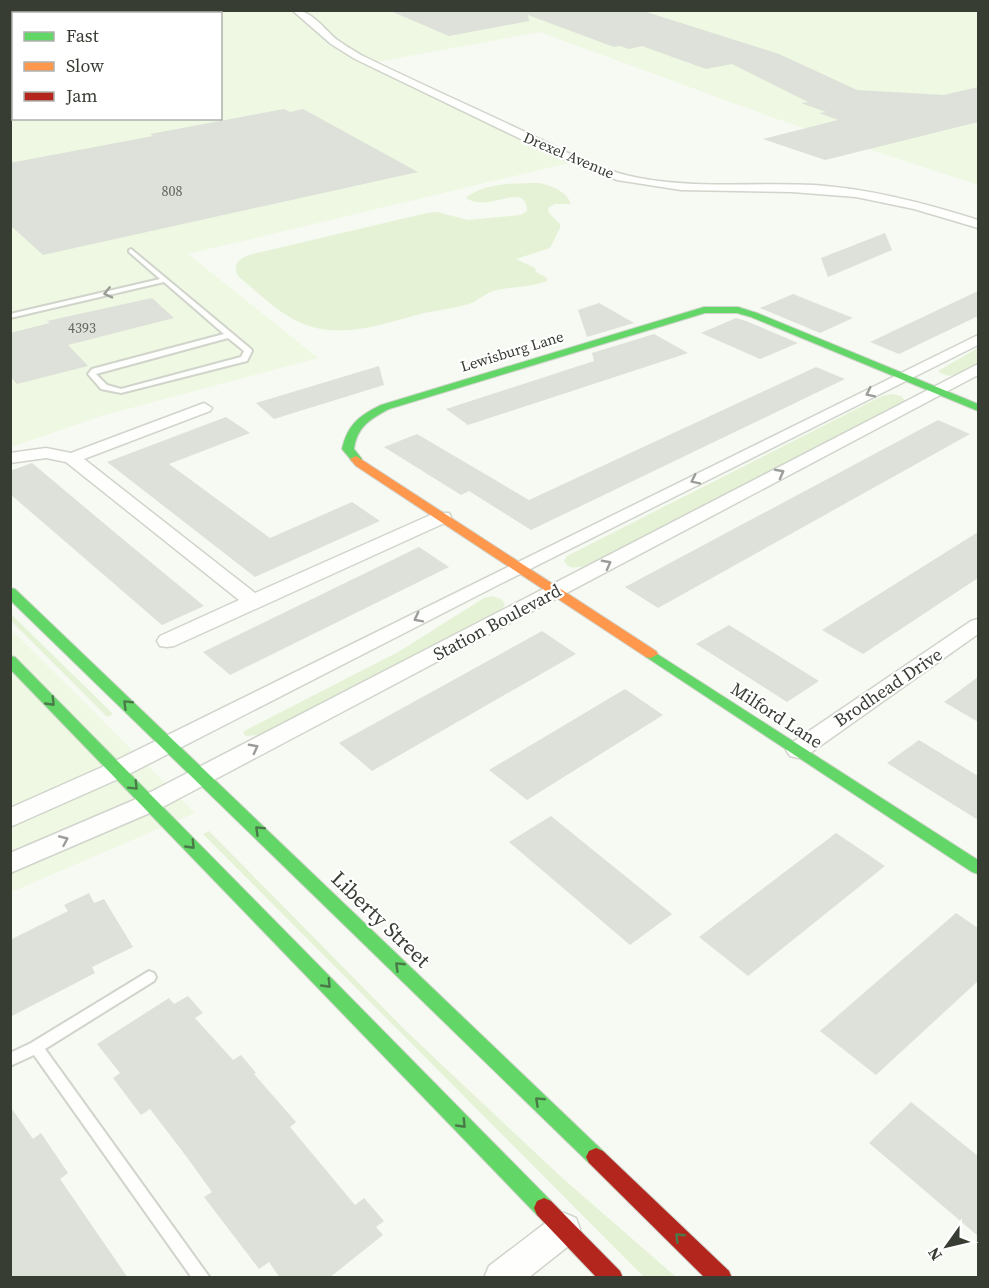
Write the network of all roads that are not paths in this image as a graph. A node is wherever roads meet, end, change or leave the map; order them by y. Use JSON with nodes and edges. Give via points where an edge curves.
{"nodes":[{"id":1,"x":296,"y":10,"type":"edge"},
{"id":2,"x":978,"y":224,"type":"edge"},
{"id":3,"x":131,"y":251,"type":"dead end"},
{"id":4,"x":165,"y":280,"type":"junction"},
{"id":5,"x":10,"y":316,"type":"edge"},
{"id":6,"x":229,"y":335,"type":"junction"},
{"id":7,"x":978,"y":339,"type":"edge"},
{"id":8,"x":978,"y":369,"type":"edge"},
{"id":9,"x":903,"y":376,"type":"junction"},
{"id":10,"x":937,"y":390,"type":"junction"},
{"id":11,"x":204,"y":408,"type":"dead end"},
{"id":12,"x":978,"y":408,"type":"edge"},
{"id":13,"x":10,"y":458,"type":"edge"},
{"id":14,"x":72,"y":458,"type":"junction"},
{"id":15,"x":442,"y":517,"type":"junction"},
{"id":16,"x":518,"y":567,"type":"junction"},
{"id":17,"x":555,"y":591,"type":"junction"},
{"id":18,"x":10,"y":592,"type":"edge"},
{"id":19,"x":253,"y":601,"type":"junction"},
{"id":20,"x":978,"y":625,"type":"edge"},
{"id":21,"x":167,"y":640,"type":"dead end"},
{"id":22,"x":10,"y":660,"type":"edge"},
{"id":23,"x":170,"y":744,"type":"junction"},
{"id":24,"x":798,"y":750,"type":"junction"},
{"id":25,"x":117,"y":770,"type":"junction"},
{"id":26,"x":202,"y":775,"type":"junction"},
{"id":27,"x":150,"y":803,"type":"junction"},
{"id":28,"x":10,"y":818,"type":"edge"},
{"id":29,"x":10,"y":864,"type":"edge"},
{"id":30,"x":978,"y":868,"type":"edge"},
{"id":31,"x":149,"y":976,"type":"dead end"},
{"id":32,"x":36,"y":1047,"type":"junction"},
{"id":33,"x":10,"y":1060,"type":"edge"},
{"id":34,"x":564,"y":1228,"type":"junction"},
{"id":35,"x":202,"y":1278,"type":"edge"},
{"id":36,"x":501,"y":1278,"type":"edge"},
{"id":37,"x":612,"y":1278,"type":"edge"},
{"id":38,"x":721,"y":1278,"type":"edge"}],
"edges":[{"from":1,"to":2,"type":"street","name":"Drexel Avenue","via":[[358,57],[618,177],[664,186],[840,191],[906,202]]},
{"from":3,"to":4,"type":"lane"},
{"from":4,"to":5,"type":"lane","one_way":true},
{"from":4,"to":6,"type":"lane"},
{"from":6,"to":6,"type":"lane","via":[[248,351],[244,359],[121,391],[104,387],[92,374]]},
{"from":7,"to":9,"type":"street","name":"Station Boulevard"},
{"from":8,"to":10,"type":"street","name":"Station Boulevard"},
{"from":9,"to":10,"type":"street","name":"Lewisburg Lane"},
{"from":9,"to":15,"type":"street","name":"Lewisburg Lane","via":[[754,315],[738,310],[704,310],[394,404],[363,418],[349,432],[348,449],[360,464]]},
{"from":9,"to":16,"type":"street","name":"Station Boulevard","one_way":true},
{"from":10,"to":12,"type":"street"},
{"from":17,"to":10,"type":"street","name":"Station Boulevard","one_way":true},
{"from":11,"to":14,"type":"street"},
{"from":13,"to":14,"type":"street","via":[[45,453]]},
{"from":14,"to":19,"type":"street"},
{"from":15,"to":16,"type":"street","name":"Lewisburg Lane"},
{"from":15,"to":19,"type":"street"},
{"from":16,"to":17,"type":"street","name":"Milford Lane"},
{"from":16,"to":23,"type":"street","name":"Station Boulevard","one_way":true},
{"from":17,"to":24,"type":"street","name":"Milford Lane"},
{"from":26,"to":17,"type":"street","name":"Station Boulevard","one_way":true},
{"from":23,"to":18,"type":"street","name":"Liberty Street","one_way":true},
{"from":19,"to":21,"type":"street"},
{"from":20,"to":24,"type":"street","name":"Brodhead Drive"},
{"from":22,"to":25,"type":"street","one_way":true},
{"from":23,"to":25,"type":"street","name":"Station Boulevard"},
{"from":23,"to":26,"type":"street","name":"Liberty Street"},
{"from":24,"to":30,"type":"street","name":"Milford Lane"},
{"from":25,"to":27,"type":"street","one_way":true},
{"from":25,"to":28,"type":"street","name":"Station Boulevard"},
{"from":26,"to":27,"type":"street","name":"Station Boulevard"},
{"from":38,"to":26,"type":"street","name":"Liberty Street","one_way":true},
{"from":29,"to":27,"type":"street","name":"Station Boulevard","one_way":true},
{"from":27,"to":34,"type":"street","one_way":true},
{"from":31,"to":32,"type":"lane"},
{"from":32,"to":33,"type":"lane"},
{"from":32,"to":35,"type":"lane"},
{"from":34,"to":36,"type":"street"},
{"from":34,"to":37,"type":"street"}]}
